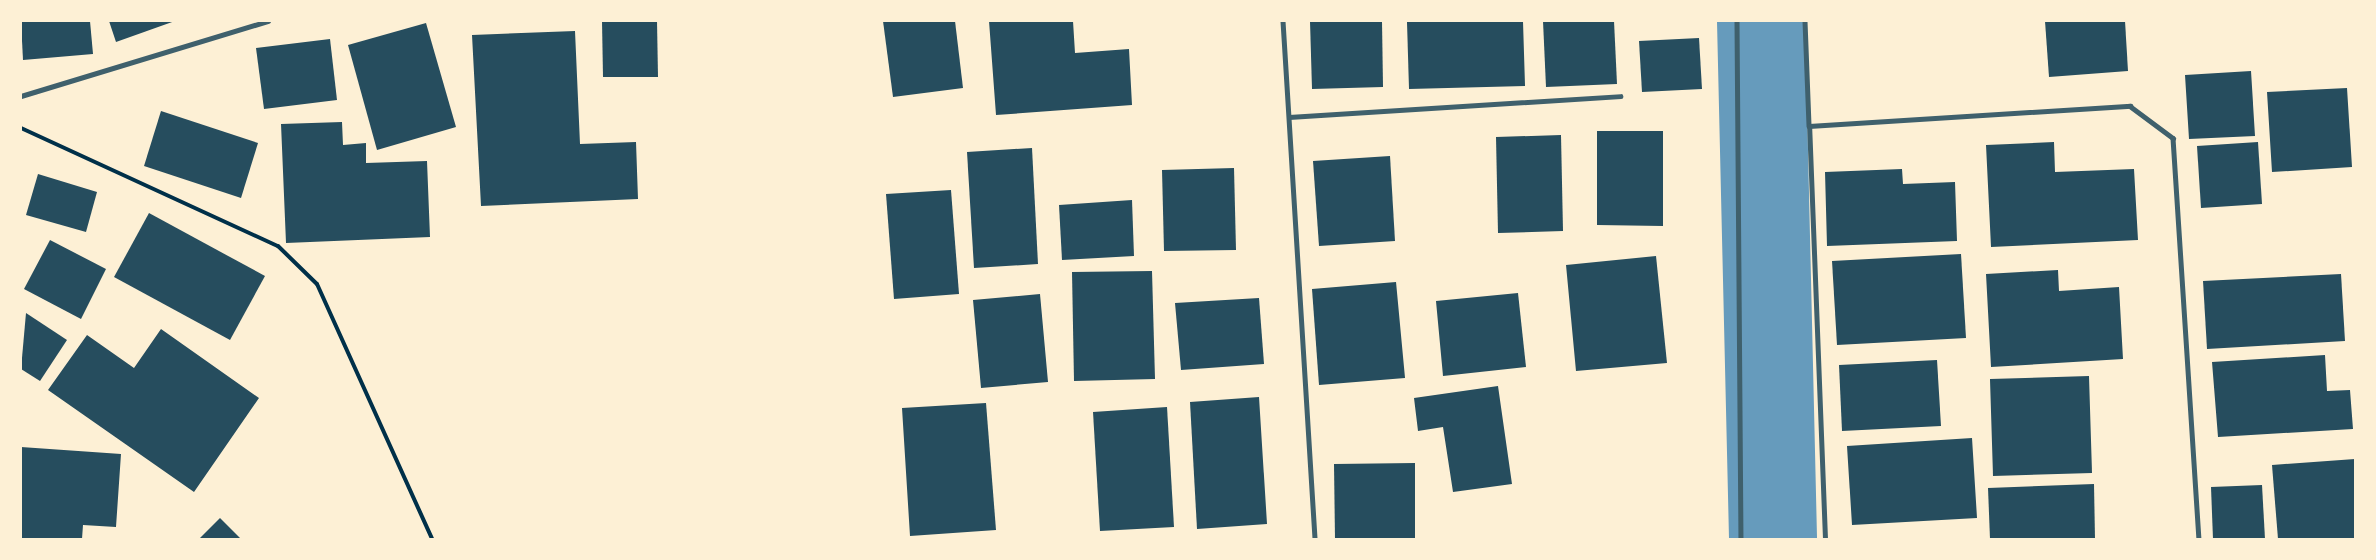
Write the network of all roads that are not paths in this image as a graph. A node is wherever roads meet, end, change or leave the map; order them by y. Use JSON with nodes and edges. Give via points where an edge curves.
{"nodes":[{"id":1,"x":268,"y":21,"type":"edge"},
{"id":2,"x":1283,"y":21,"type":"edge"},
{"id":3,"x":1737,"y":21,"type":"edge"},
{"id":4,"x":1805,"y":21,"type":"edge"},
{"id":5,"x":21,"y":96,"type":"edge"},
{"id":6,"x":1620,"y":96,"type":"dead end"},
{"id":7,"x":1289,"y":117,"type":"junction"},
{"id":8,"x":1809,"y":126,"type":"junction"},
{"id":9,"x":1315,"y":539,"type":"edge"},
{"id":10,"x":1741,"y":539,"type":"edge"},
{"id":11,"x":1825,"y":539,"type":"edge"},
{"id":12,"x":2199,"y":539,"type":"edge"}],
"edges":[{"from":1,"to":5,"type":"lane"},
{"from":2,"to":7,"type":"lane"},
{"from":3,"to":10,"type":"lane"},
{"from":4,"to":8,"type":"lane"},
{"from":6,"to":7,"type":"lane"},
{"from":7,"to":9,"type":"lane"},
{"from":8,"to":11,"type":"lane"},
{"from":8,"to":12,"type":"lane","via":[[2130,106],[2173,138]]}]}
